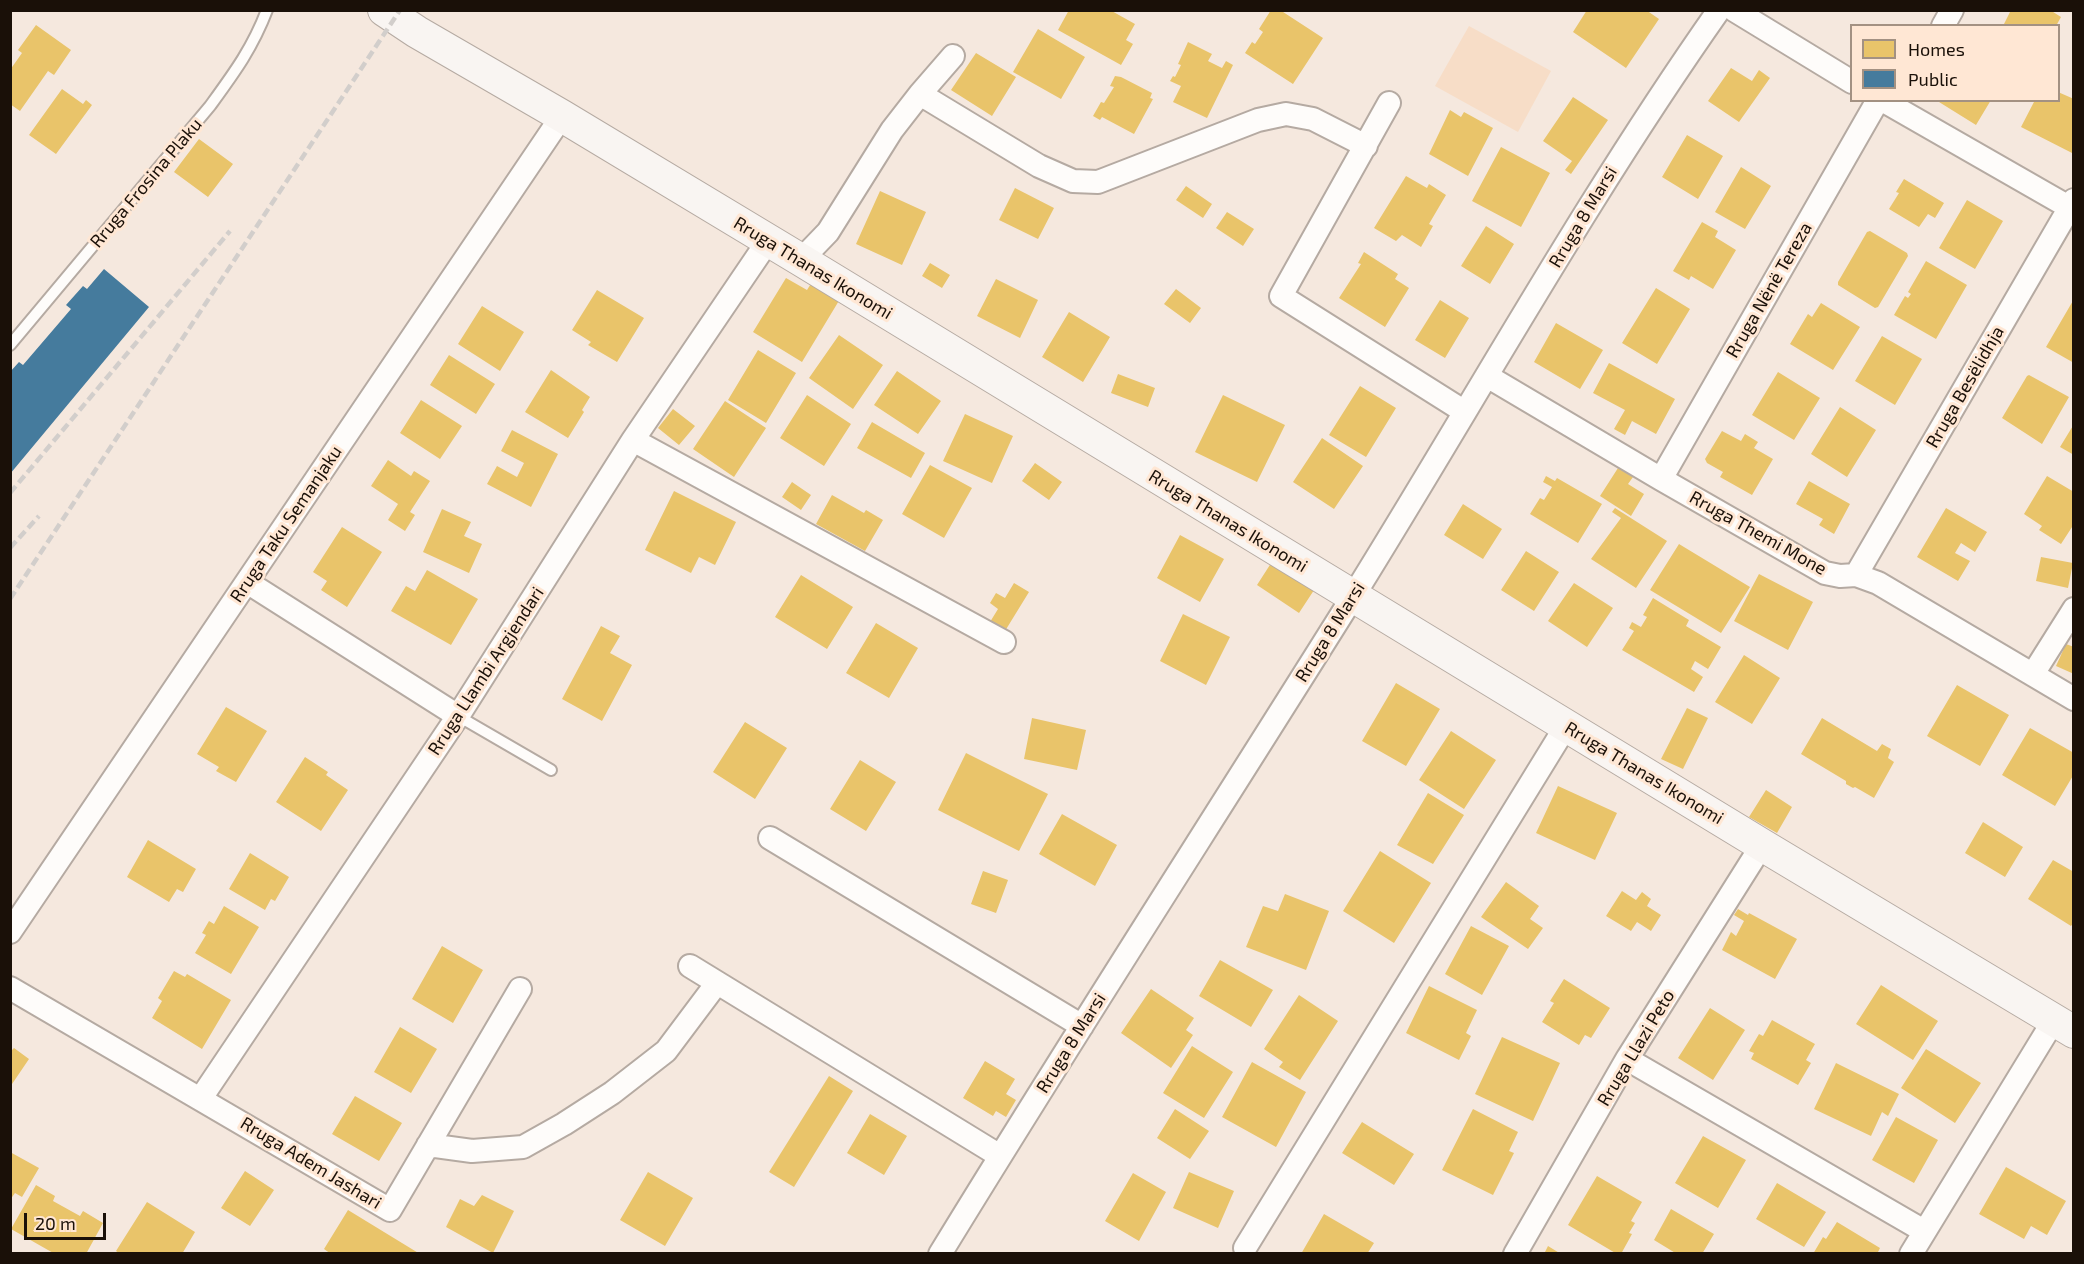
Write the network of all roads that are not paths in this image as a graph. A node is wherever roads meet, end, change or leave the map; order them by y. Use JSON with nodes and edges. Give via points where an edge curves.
{"nodes":[{"id":1,"x":267,"y":10,"type":"edge"},
{"id":2,"x":384,"y":10,"type":"edge"},
{"id":3,"x":1719,"y":10,"type":"edge"},
{"id":4,"x":1734,"y":10,"type":"edge"},
{"id":5,"x":1952,"y":10,"type":"edge"},
{"id":6,"x":1944,"y":24,"type":"edge"},
{"id":7,"x":953,"y":56,"type":"dead end"},
{"id":8,"x":1850,"y":81,"type":"edge"},
{"id":9,"x":920,"y":94,"type":"junction"},
{"id":10,"x":1888,"y":102,"type":"edge"},
{"id":11,"x":1389,"y":103,"type":"dead end"},
{"id":12,"x":562,"y":116,"type":"junction"},
{"id":13,"x":1366,"y":146,"type":"junction"},
{"id":14,"x":2072,"y":206,"type":"edge"},
{"id":15,"x":768,"y":241,"type":"junction"},
{"id":16,"x":801,"y":260,"type":"junction"},
{"id":17,"x":10,"y":345,"type":"edge"},
{"id":18,"x":1487,"y":376,"type":"junction"},
{"id":19,"x":1465,"y":412,"type":"junction"},
{"id":20,"x":633,"y":440,"type":"junction"},
{"id":21,"x":1661,"y":479,"type":"junction"},
{"id":22,"x":1856,"y":574,"type":"junction"},
{"id":23,"x":247,"y":582,"type":"junction"},
{"id":24,"x":1352,"y":597,"type":"junction"},
{"id":25,"x":2073,"y":609,"type":"edge"},
{"id":26,"x":1004,"y":642,"type":"dead end"},
{"id":27,"x":2033,"y":674,"type":"junction"},
{"id":28,"x":2073,"y":699,"type":"edge"},
{"id":29,"x":458,"y":716,"type":"junction"},
{"id":30,"x":1566,"y":726,"type":"junction"},
{"id":31,"x":551,"y":770,"type":"dead end"},
{"id":32,"x":770,"y":838,"type":"dead end"},
{"id":33,"x":1762,"y":845,"type":"junction"},
{"id":34,"x":10,"y":932,"type":"edge"},
{"id":35,"x":690,"y":966,"type":"dead end"},
{"id":36,"x":717,"y":982,"type":"junction"},
{"id":37,"x":10,"y":988,"type":"edge"},
{"id":38,"x":520,"y":989,"type":"dead end"},
{"id":39,"x":1082,"y":1026,"type":"junction"},
{"id":40,"x":2064,"y":1026,"type":"edge"},
{"id":41,"x":1627,"y":1059,"type":"junction"},
{"id":42,"x":201,"y":1098,"type":"junction"},
{"id":43,"x":428,"y":1145,"type":"junction"},
{"id":44,"x":1000,"y":1156,"type":"junction"},
{"id":45,"x":1924,"y":1231,"type":"junction"},
{"id":46,"x":1245,"y":1248,"type":"dead end"},
{"id":47,"x":940,"y":1254,"type":"edge"},
{"id":48,"x":1515,"y":1254,"type":"edge"},
{"id":49,"x":1911,"y":1254,"type":"edge"}],
"edges":[{"from":1,"to":17,"type":"lane","name":"Rruga Frosina Plaku","via":[[256,38],[210,106]]},
{"from":2,"to":12,"type":"street","name":"Rruga Thanas Ikonomi"},
{"from":3,"to":18,"type":"street","name":"Rruga 8 Marsi","via":[[1600,188]]},
{"from":4,"to":8,"type":"street"},
{"from":5,"to":6,"type":"street"},
{"from":7,"to":9,"type":"street"},
{"from":9,"to":13,"type":"street","via":[[1039,166],[1073,181],[1098,182],[1258,120],[1286,114],[1313,119]]},
{"from":9,"to":16,"type":"street","via":[[892,130],[828,232]]},
{"from":10,"to":14,"type":"street"},
{"from":10,"to":21,"type":"street","name":"Rruga Nënë Tereza"},
{"from":11,"to":13,"type":"street"},
{"from":12,"to":15,"type":"street","name":"Rruga Thanas Ikonomi"},
{"from":12,"to":23,"type":"street","name":"Rruga Taku Semanjaku"},
{"from":13,"to":19,"type":"street","via":[[1281,296]]},
{"from":14,"to":22,"type":"street","name":"Rruga Besëlidhja"},
{"from":15,"to":16,"type":"street","name":"Rruga Thanas Ikonomi"},
{"from":15,"to":20,"type":"street","name":"Rruga Llambi Argjendari"},
{"from":16,"to":24,"type":"street","name":"Rruga Thanas Ikonomi"},
{"from":18,"to":19,"type":"street","name":"Rruga 8 Marsi"},
{"from":18,"to":21,"type":"street","name":"Rruga Themi Mone"},
{"from":19,"to":24,"type":"street","name":"Rruga 8 Marsi"},
{"from":20,"to":26,"type":"street"},
{"from":20,"to":29,"type":"street","name":"Rruga Llambi Argjendari"},
{"from":21,"to":22,"type":"street","name":"Rruga Themi Mone","via":[[1825,573]]},
{"from":22,"to":27,"type":"street","name":"Rruga Themi Mone"},
{"from":23,"to":29,"type":"street"},
{"from":23,"to":34,"type":"street","name":"Rruga Taku Semanjaku"},
{"from":24,"to":30,"type":"street","name":"Rruga Thanas Ikonomi"},
{"from":24,"to":39,"type":"street","name":"Rruga 8 Marsi"},
{"from":25,"to":27,"type":"street"},
{"from":27,"to":28,"type":"street","name":"Rruga Themi Mone"},
{"from":29,"to":31,"type":"lane"},
{"from":29,"to":42,"type":"street","name":"Rruga Llambi Argjendari"},
{"from":30,"to":33,"type":"street","name":"Rruga Thanas Ikonomi"},
{"from":30,"to":46,"type":"street"},
{"from":32,"to":39,"type":"street"},
{"from":33,"to":40,"type":"street","name":"Rruga Thanas Ikonomi"},
{"from":33,"to":41,"type":"street","name":"Rruga Llazi Peto"},
{"from":35,"to":36,"type":"street"},
{"from":36,"to":43,"type":"street","via":[[666,1051],[564,1124],[523,1147],[472,1151]]},
{"from":36,"to":44,"type":"street"},
{"from":37,"to":42,"type":"street","name":"Rruga Adem Jashari"},
{"from":38,"to":43,"type":"street","name":"Rruga Adem Jashari"},
{"from":39,"to":44,"type":"street","name":"Rruga 8 Marsi"},
{"from":40,"to":45,"type":"street"},
{"from":41,"to":45,"type":"street"},
{"from":41,"to":48,"type":"street","name":"Rruga Llazi Peto"},
{"from":42,"to":43,"type":"street","name":"Rruga Adem Jashari","via":[[390,1210]]},
{"from":44,"to":47,"type":"street","name":"Rruga 8 Marsi"},
{"from":45,"to":49,"type":"street"}]}
